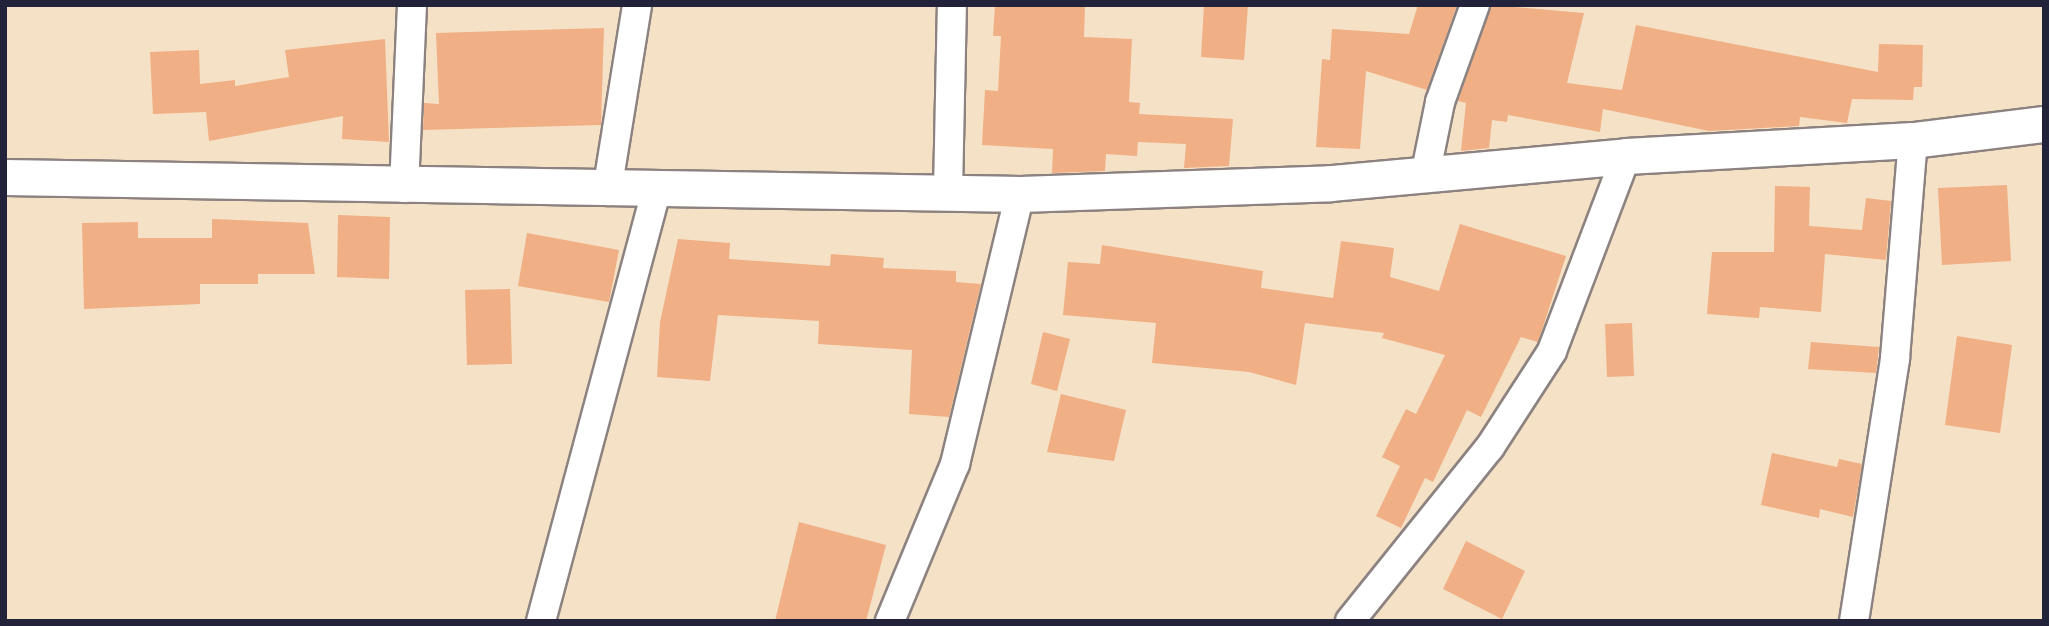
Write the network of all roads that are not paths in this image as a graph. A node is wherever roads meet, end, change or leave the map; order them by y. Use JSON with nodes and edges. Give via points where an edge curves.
{"nodes":[{"id":1,"x":412,"y":5,"type":"edge"},
{"id":2,"x":637,"y":5,"type":"edge"},
{"id":3,"x":952,"y":5,"type":"edge"},
{"id":4,"x":1475,"y":5,"type":"edge"},
{"id":5,"x":2044,"y":124,"type":"edge"},
{"id":6,"x":1913,"y":140,"type":"junction"},
{"id":7,"x":1626,"y":156,"type":"junction"},
{"id":8,"x":1425,"y":176,"type":"junction"},
{"id":9,"x":5,"y":177,"type":"edge"},
{"id":10,"x":404,"y":188,"type":"junction"},
{"id":11,"x":607,"y":191,"type":"junction"},
{"id":12,"x":656,"y":191,"type":"junction"},
{"id":13,"x":948,"y":192,"type":"junction"},
{"id":14,"x":1020,"y":194,"type":"junction"},
{"id":15,"x":541,"y":621,"type":"edge"},
{"id":16,"x":890,"y":621,"type":"edge"},
{"id":17,"x":1350,"y":621,"type":"edge"},
{"id":18,"x":1854,"y":621,"type":"edge"}],
"edges":[{"from":1,"to":10,"type":"street"},
{"from":2,"to":11,"type":"street"},
{"from":3,"to":13,"type":"street"},
{"from":4,"to":8,"type":"street","via":[[1440,102]]},
{"from":5,"to":6,"type":"street"},
{"from":6,"to":7,"type":"street"},
{"from":6,"to":18,"type":"street","via":[[1895,358]]},
{"from":7,"to":8,"type":"street"},
{"from":7,"to":17,"type":"street","via":[[1552,351],[1490,447]]},
{"from":8,"to":14,"type":"street"},
{"from":9,"to":10,"type":"street"},
{"from":10,"to":11,"type":"street"},
{"from":11,"to":12,"type":"street"},
{"from":12,"to":13,"type":"street"},
{"from":12,"to":15,"type":"street"},
{"from":13,"to":14,"type":"street"},
{"from":14,"to":16,"type":"street","via":[[955,464]]}]}
